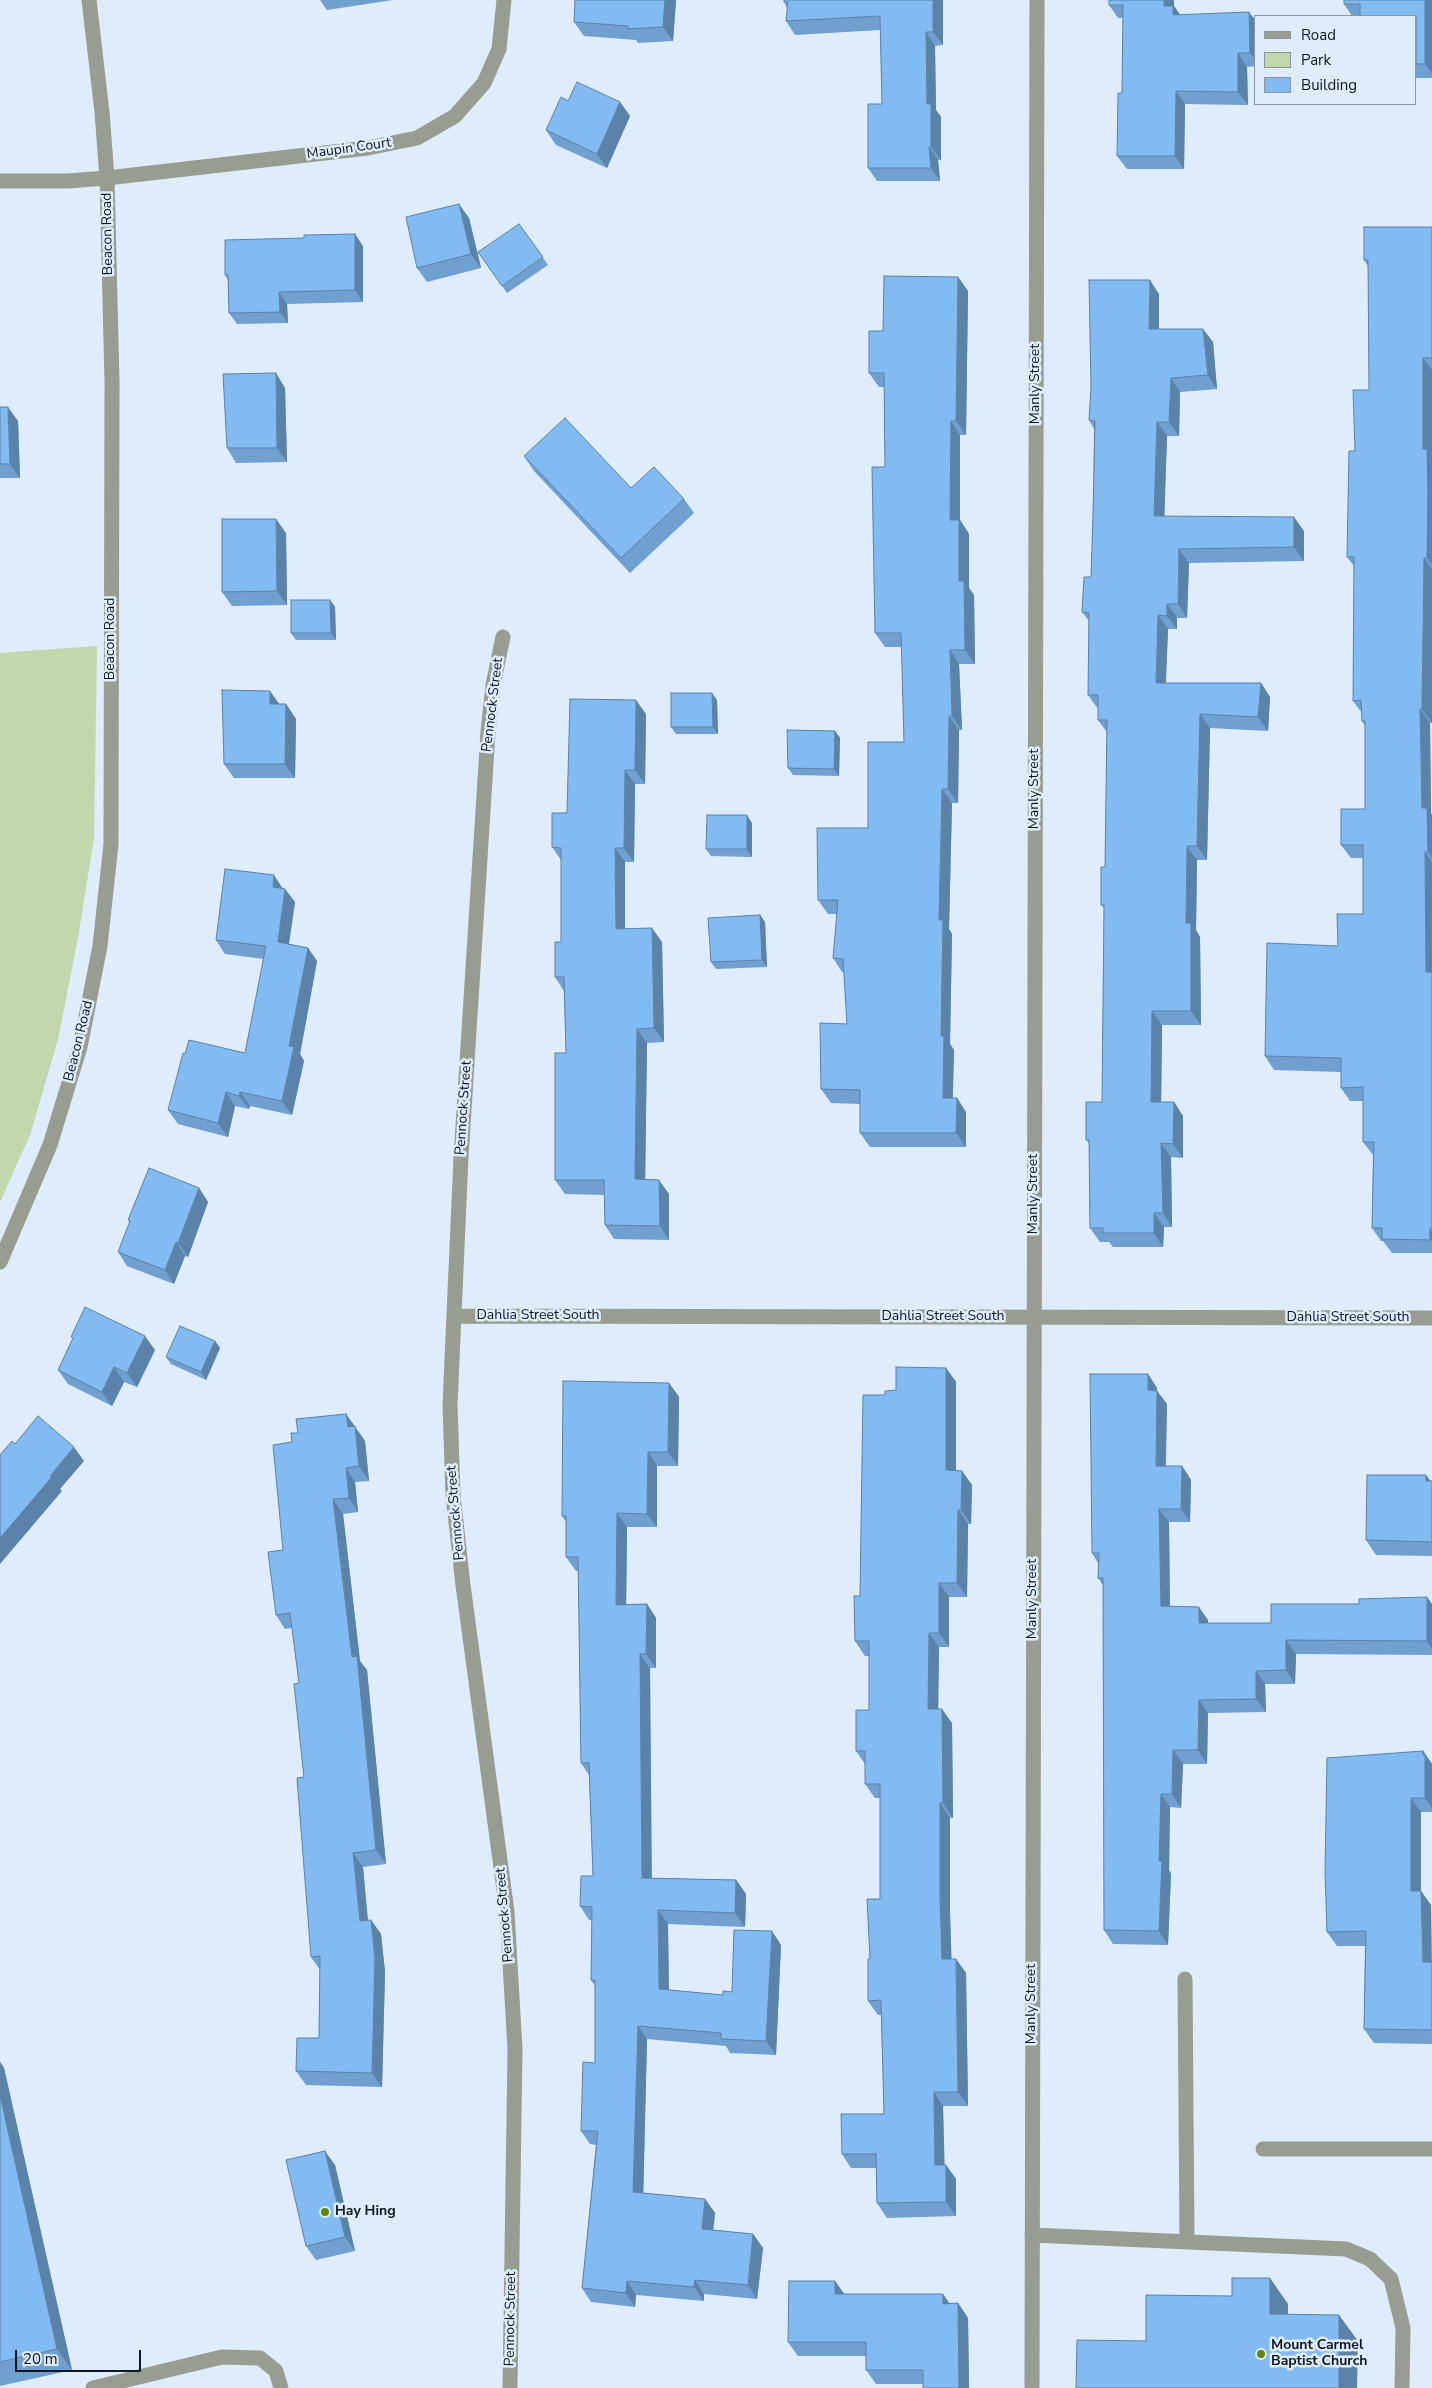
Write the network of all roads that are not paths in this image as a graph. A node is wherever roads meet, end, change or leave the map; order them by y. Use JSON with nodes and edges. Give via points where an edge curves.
{"nodes":[{"id":1,"x":89,"y":0,"type":"edge"},
{"id":2,"x":504,"y":0,"type":"edge"},
{"id":3,"x":1037,"y":0,"type":"edge"},
{"id":4,"x":107,"y":178,"type":"junction"},
{"id":5,"x":0,"y":181,"type":"edge"},
{"id":6,"x":503,"y":637,"type":"dead end"},
{"id":7,"x":0,"y":1262,"type":"edge"},
{"id":8,"x":454,"y":1316,"type":"junction"},
{"id":9,"x":1033,"y":1317,"type":"junction"},
{"id":10,"x":1432,"y":1318,"type":"edge"},
{"id":11,"x":1185,"y":1979,"type":"dead end"},
{"id":12,"x":1263,"y":2149,"type":"dead end"},
{"id":13,"x":1432,"y":2149,"type":"edge"},
{"id":14,"x":1032,"y":2235,"type":"junction"},
{"id":15,"x":1186,"y":2241,"type":"junction"},
{"id":16,"x":133,"y":2383,"type":"edge"},
{"id":17,"x":93,"y":2388,"type":"edge"},
{"id":18,"x":281,"y":2388,"type":"edge"},
{"id":19,"x":510,"y":2388,"type":"edge"},
{"id":20,"x":1032,"y":2388,"type":"edge"},
{"id":21,"x":1402,"y":2388,"type":"edge"}],
"edges":[{"from":1,"to":4,"type":"street","name":"Beacon Road"},
{"from":2,"to":4,"type":"street","name":"Maupin Court","via":[[499,49],[484,83],[455,116],[417,138],[368,148]]},
{"from":3,"to":9,"type":"street","name":"Manly Street"},
{"from":4,"to":5,"type":"street","name":"Maupin Court"},
{"from":4,"to":7,"type":"street","name":"Beacon Road","via":[[112,382],[112,844],[100,946],[80,1047],[50,1145]]},
{"from":6,"to":8,"type":"street","name":"Pennock Street","via":[[488,732]]},
{"from":8,"to":9,"type":"street","name":"Dahlia Street South"},
{"from":8,"to":19,"type":"street","name":"Pennock Street","via":[[450,1405],[453,1495],[507,1912],[515,2049]]},
{"from":9,"to":10,"type":"street","name":"Dahlia Street South"},
{"from":9,"to":14,"type":"street","name":"Manly Street"},
{"from":11,"to":15,"type":"street"},
{"from":12,"to":13,"type":"street"},
{"from":14,"to":15,"type":"street"},
{"from":14,"to":20,"type":"street","name":"Manly Street"},
{"from":15,"to":21,"type":"street","via":[[1346,2248],[1370,2259],[1391,2279],[1402,2328]]},
{"from":16,"to":17,"type":"street"},
{"from":16,"to":18,"type":"street","via":[[222,2357],[260,2358],[276,2371]]}]}
